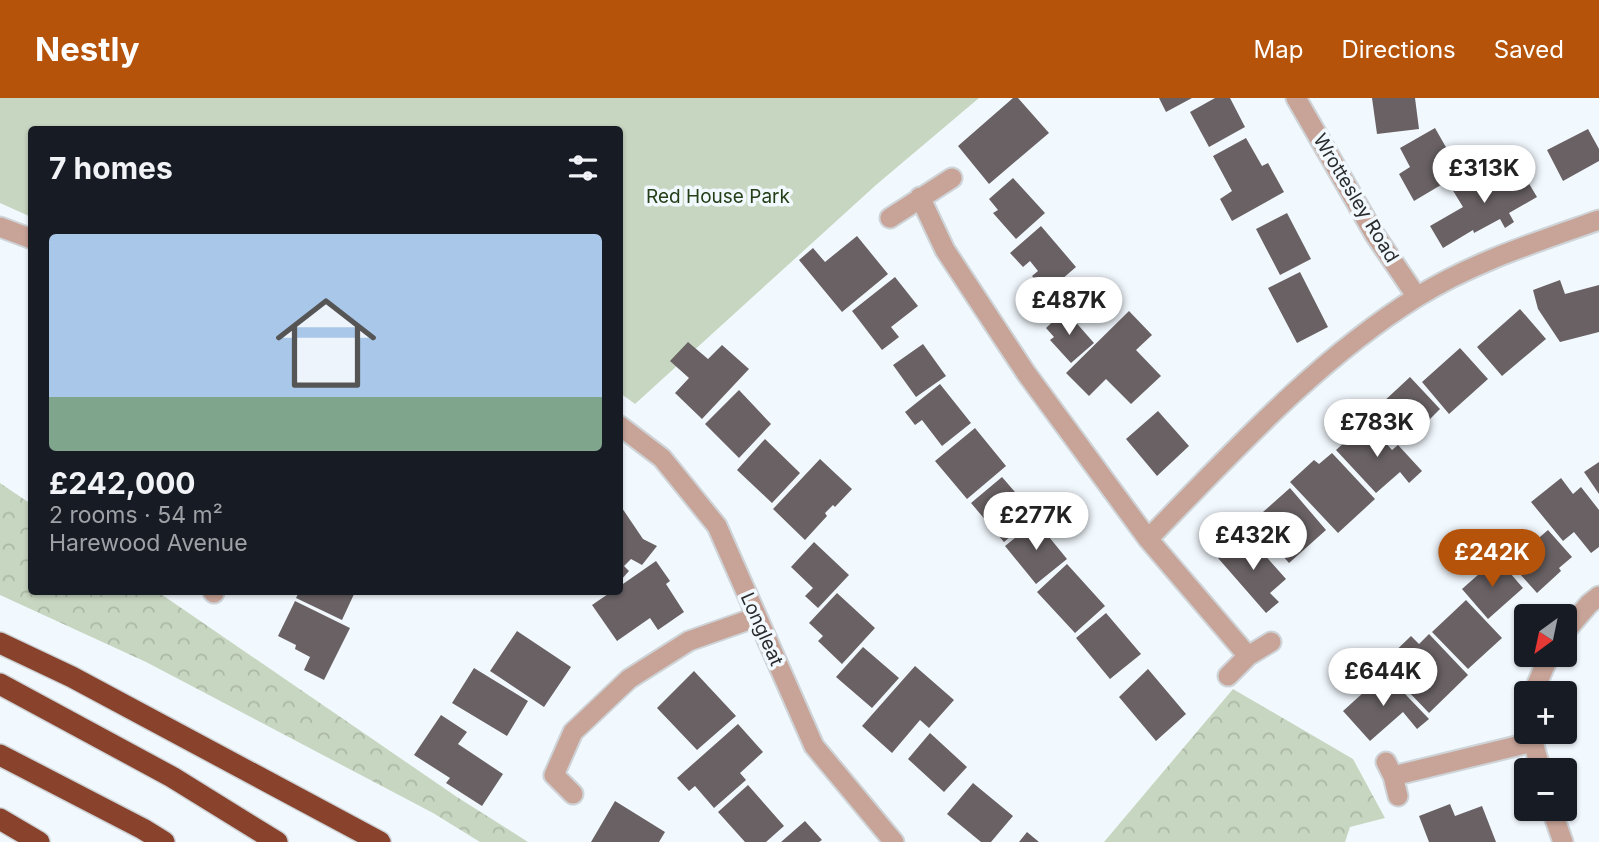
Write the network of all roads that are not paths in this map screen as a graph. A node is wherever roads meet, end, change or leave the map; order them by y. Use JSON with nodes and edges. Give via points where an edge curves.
{"nodes":[{"id":1,"x":1296,"y":98,"type":"edge"},
{"id":2,"x":952,"y":178,"type":"dead end"},
{"id":3,"x":920,"y":197,"type":"junction"},
{"id":4,"x":890,"y":218,"type":"dead end"},
{"id":5,"x":1599,"y":220,"type":"edge"},
{"id":6,"x":0,"y":227,"type":"edge"},
{"id":7,"x":28,"y":238,"type":"edge"},
{"id":8,"x":1417,"y":297,"type":"junction"},
{"id":9,"x":623,"y":428,"type":"edge"},
{"id":10,"x":1148,"y":539,"type":"junction"},
{"id":11,"x":1599,"y":596,"type":"edge"},
{"id":12,"x":757,"y":617,"type":"junction"},
{"id":13,"x":1577,"y":618,"type":"edge"},
{"id":14,"x":1270,"y":642,"type":"dead end"},
{"id":15,"x":0,"y":643,"type":"edge"},
{"id":16,"x":1248,"y":656,"type":"junction"},
{"id":17,"x":1228,"y":676,"type":"dead end"},
{"id":18,"x":0,"y":684,"type":"edge"},
{"id":19,"x":1514,"y":741,"type":"edge"},
{"id":20,"x":0,"y":755,"type":"edge"},
{"id":21,"x":573,"y":794,"type":"dead end"},
{"id":22,"x":1398,"y":796,"type":"dead end"},
{"id":23,"x":0,"y":819,"type":"edge"},
{"id":24,"x":1556,"y":821,"type":"edge"},
{"id":25,"x":39,"y":842,"type":"edge"},
{"id":26,"x":164,"y":842,"type":"edge"},
{"id":27,"x":277,"y":842,"type":"edge"},
{"id":28,"x":380,"y":842,"type":"edge"},
{"id":29,"x":894,"y":842,"type":"edge"},
{"id":30,"x":1563,"y":842,"type":"edge"}],
"edges":[{"from":1,"to":8,"type":"street","name":"Wrottesley Road","via":[[1375,235]]},
{"from":2,"to":3,"type":"street"},
{"from":3,"to":4,"type":"street"},
{"from":3,"to":10,"type":"street","via":[[945,250],[1026,373]]},
{"from":5,"to":8,"type":"street","via":[[1471,268]]},
{"from":6,"to":7,"type":"street"},
{"from":8,"to":10,"type":"street","via":[[1340,351]]},
{"from":9,"to":12,"type":"street","name":"Longleat","via":[[662,458],[717,526]]},
{"from":10,"to":16,"type":"street"},
{"from":11,"to":13,"type":"street"},
{"from":12,"to":21,"type":"street","via":[[689,641],[629,679],[582,723],[573,732],[554,775]]},
{"from":12,"to":29,"type":"street","name":"Longleat","via":[[814,746]]},
{"from":14,"to":16,"type":"street"},
{"from":15,"to":28,"type":"highway"},
{"from":16,"to":17,"type":"street"},
{"from":18,"to":27,"type":"highway","via":[[172,777]]},
{"from":19,"to":22,"type":"street","via":[[1389,769]]},
{"from":20,"to":26,"type":"highway"},
{"from":23,"to":25,"type":"highway"},
{"from":24,"to":30,"type":"street"}]}
